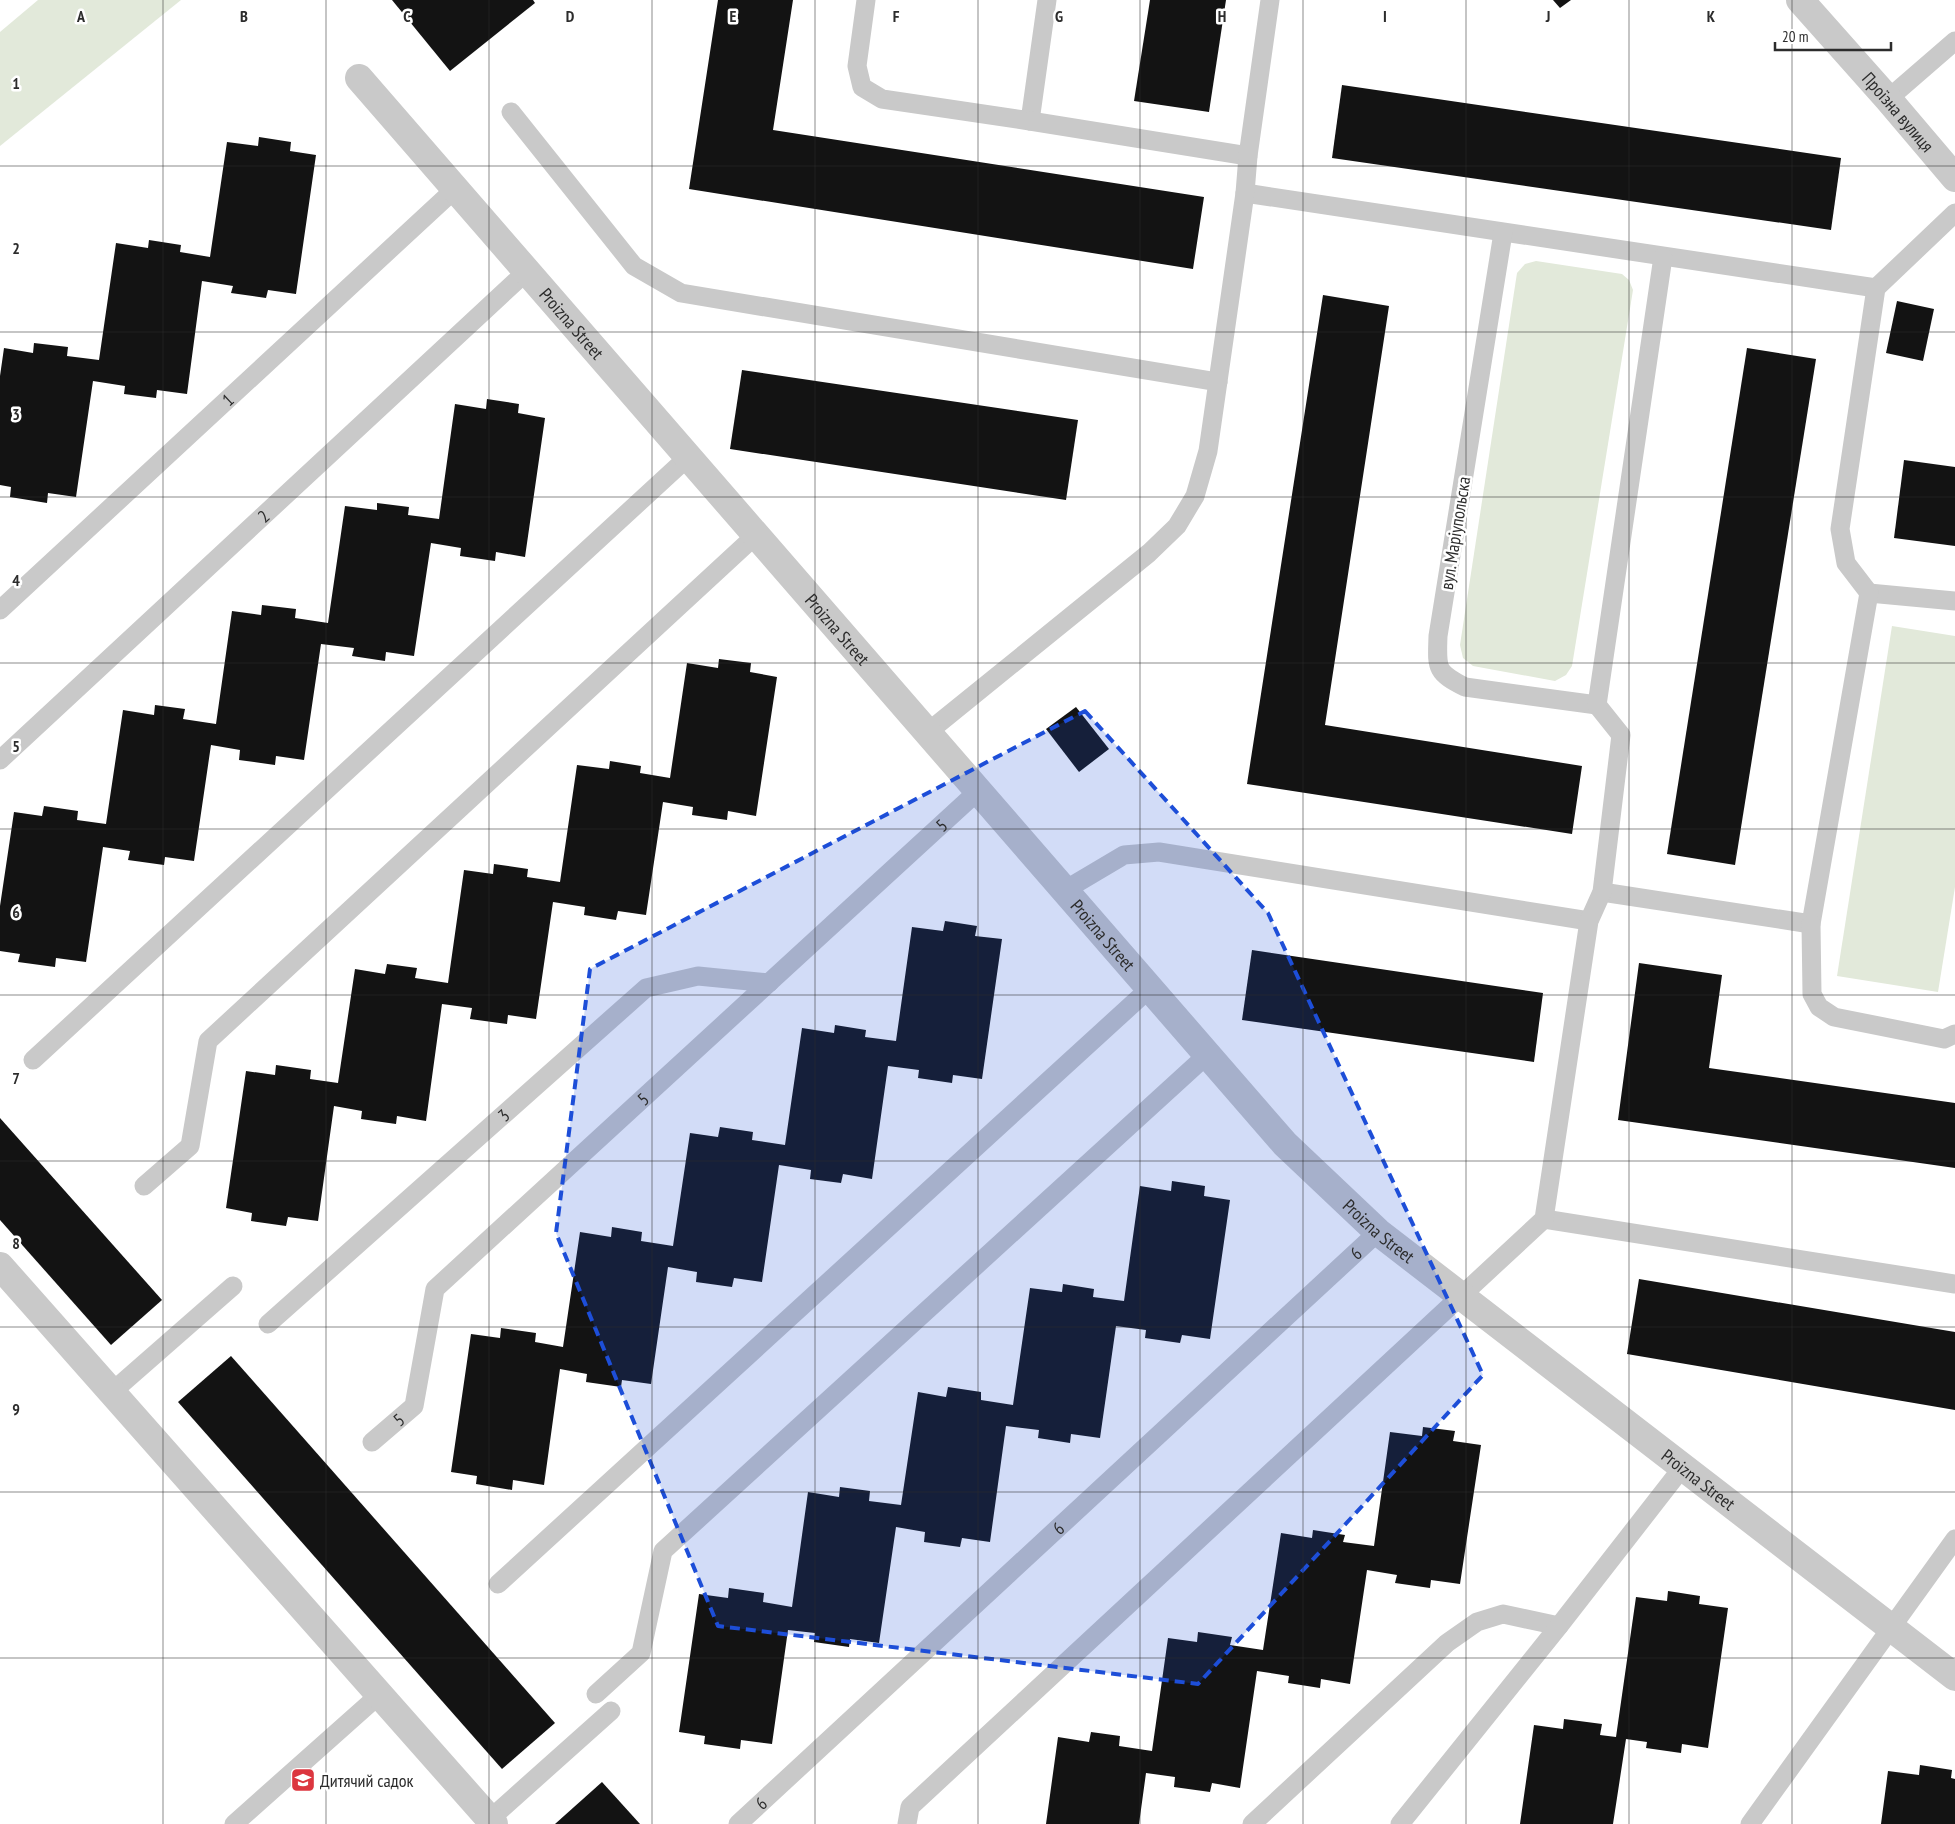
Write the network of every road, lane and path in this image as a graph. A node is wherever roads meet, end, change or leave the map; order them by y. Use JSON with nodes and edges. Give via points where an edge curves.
{"nodes":[{"id":1,"x":866,"y":0,"type":"edge"},
{"id":2,"x":1047,"y":0,"type":"edge"},
{"id":3,"x":1270,"y":0,"type":"edge"},
{"id":4,"x":1800,"y":0,"type":"edge"},
{"id":5,"x":1955,"y":41,"type":"edge"},
{"id":6,"x":359,"y":78,"type":"dead end"},
{"id":7,"x":1888,"y":99,"type":"junction"},
{"id":8,"x":511,"y":112,"type":"dead end"},
{"id":9,"x":1030,"y":121,"type":"junction"},
{"id":10,"x":1248,"y":156,"type":"junction"},
{"id":11,"x":1955,"y":178,"type":"edge"},
{"id":12,"x":455,"y":189,"type":"junction"},
{"id":13,"x":1245,"y":194,"type":"junction"},
{"id":14,"x":1955,"y":214,"type":"edge"},
{"id":15,"x":1503,"y":234,"type":"junction"},
{"id":16,"x":1662,"y":257,"type":"junction"},
{"id":17,"x":526,"y":271,"type":"junction"},
{"id":18,"x":1876,"y":288,"type":"junction"},
{"id":19,"x":1218,"y":382,"type":"junction"},
{"id":20,"x":688,"y":457,"type":"junction"},
{"id":21,"x":756,"y":535,"type":"junction"},
{"id":22,"x":1869,"y":593,"type":"junction"},
{"id":23,"x":1955,"y":601,"type":"edge"},
{"id":24,"x":0,"y":610,"type":"edge"},
{"id":25,"x":1597,"y":705,"type":"junction"},
{"id":26,"x":928,"y":732,"type":"junction"},
{"id":27,"x":0,"y":760,"type":"edge"},
{"id":28,"x":978,"y":791,"type":"junction"},
{"id":29,"x":1065,"y":890,"type":"junction"},
{"id":30,"x":1602,"y":892,"type":"junction"},
{"id":31,"x":1589,"y":920,"type":"junction"},
{"id":32,"x":1811,"y":924,"type":"junction"},
{"id":33,"x":769,"y":983,"type":"junction"},
{"id":34,"x":1150,"y":988,"type":"junction"},
{"id":35,"x":1955,"y":1034,"type":"edge"},
{"id":36,"x":1208,"y":1054,"type":"junction"},
{"id":37,"x":33,"y":1060,"type":"dead end"},
{"id":38,"x":144,"y":1186,"type":"dead end"},
{"id":39,"x":1544,"y":1218,"type":"junction"},
{"id":40,"x":1378,"y":1232,"type":"junction"},
{"id":41,"x":0,"y":1266,"type":"edge"},
{"id":42,"x":1955,"y":1284,"type":"edge"},
{"id":43,"x":233,"y":1286,"type":"dead end"},
{"id":44,"x":1461,"y":1297,"type":"junction"},
{"id":45,"x":268,"y":1324,"type":"dead end"},
{"id":46,"x":112,"y":1392,"type":"junction"},
{"id":47,"x":372,"y":1442,"type":"dead end"},
{"id":48,"x":1682,"y":1468,"type":"junction"},
{"id":49,"x":1955,"y":1539,"type":"edge"},
{"id":50,"x":498,"y":1584,"type":"dead end"},
{"id":51,"x":1559,"y":1626,"type":"junction"},
{"id":52,"x":1892,"y":1629,"type":"junction"},
{"id":53,"x":1955,"y":1677,"type":"edge"},
{"id":54,"x":596,"y":1694,"type":"dead end"},
{"id":55,"x":379,"y":1695,"type":"junction"},
{"id":56,"x":611,"y":1711,"type":"dead end"},
{"id":57,"x":254,"y":1818,"type":"edge"},
{"id":58,"x":492,"y":1822,"type":"edge"},
{"id":59,"x":234,"y":1824,"type":"edge"},
{"id":60,"x":738,"y":1824,"type":"edge"},
{"id":61,"x":907,"y":1824,"type":"edge"},
{"id":62,"x":1252,"y":1824,"type":"edge"},
{"id":63,"x":1400,"y":1824,"type":"edge"},
{"id":64,"x":1750,"y":1824,"type":"edge"}],
"edges":[{"from":1,"to":9,"type":"lane","via":[[857,66],[862,87],[882,99]]},
{"from":2,"to":9,"type":"lane"},
{"from":3,"to":10,"type":"lane"},
{"from":4,"to":7,"type":"street","name":"Проїзна вулиця"},
{"from":5,"to":7,"type":"lane"},
{"from":6,"to":12,"type":"street","name":"Proizna Street"},
{"from":7,"to":11,"type":"street","name":"Проїзна вулиця"},
{"from":8,"to":19,"type":"lane","via":[[634,266],[681,293]]},
{"from":9,"to":10,"type":"lane"},
{"from":10,"to":13,"type":"lane"},
{"from":12,"to":17,"type":"street","name":"Proizna Street"},
{"from":12,"to":24,"type":"lane","name":"1"},
{"from":13,"to":15,"type":"lane"},
{"from":13,"to":19,"type":"lane"},
{"from":14,"to":18,"type":"lane"},
{"from":15,"to":16,"type":"lane"},
{"from":15,"to":25,"type":"lane","name":"вул. Маріупольска","via":[[1438,636],[1437,662],[1445,677],[1465,687]]},
{"from":16,"to":18,"type":"lane"},
{"from":16,"to":25,"type":"lane"},
{"from":17,"to":20,"type":"street","name":"Proizna Street"},
{"from":17,"to":27,"type":"lane","name":"2"},
{"from":18,"to":22,"type":"lane","via":[[1840,529],[1846,563]]},
{"from":19,"to":26,"type":"lane","via":[[1208,451],[1195,496],[1177,526],[1149,553]]},
{"from":20,"to":21,"type":"street","name":"Proizna Street"},
{"from":20,"to":37,"type":"lane"},
{"from":21,"to":26,"type":"street","name":"Proizna Street"},
{"from":21,"to":38,"type":"lane","via":[[208,1041],[190,1146]]},
{"from":22,"to":23,"type":"lane"},
{"from":22,"to":32,"type":"lane"},
{"from":25,"to":30,"type":"lane","via":[[1620,735]]},
{"from":26,"to":28,"type":"street","name":"Proizna Street"},
{"from":28,"to":29,"type":"street","name":"Proizna Street"},
{"from":28,"to":33,"type":"lane","name":"5"},
{"from":29,"to":31,"type":"lane","via":[[1124,855],[1159,852]]},
{"from":29,"to":34,"type":"street","name":"Proizna Street"},
{"from":30,"to":31,"type":"lane"},
{"from":30,"to":32,"type":"lane"},
{"from":31,"to":39,"type":"lane"},
{"from":32,"to":35,"type":"lane","via":[[1812,994],[1819,1007],[1834,1017],[1944,1039]]},
{"from":33,"to":45,"type":"lane","name":"3","via":[[698,976],[646,988]]},
{"from":33,"to":47,"type":"lane","name":"5","via":[[435,1289],[414,1406]]},
{"from":34,"to":36,"type":"street","name":"Proizna Street"},
{"from":34,"to":50,"type":"lane"},
{"from":36,"to":40,"type":"street","name":"Proizna Street","via":[[1285,1144]]},
{"from":36,"to":54,"type":"lane","via":[[663,1551],[641,1653]]},
{"from":39,"to":42,"type":"lane"},
{"from":39,"to":44,"type":"lane"},
{"from":40,"to":44,"type":"street","name":"Proizna Street"},
{"from":40,"to":60,"type":"lane","name":"6"},
{"from":41,"to":46,"type":"street"},
{"from":43,"to":46,"type":"lane"},
{"from":44,"to":48,"type":"street","name":"Proizna Street"},
{"from":44,"to":61,"type":"lane","via":[[910,1807]]},
{"from":46,"to":55,"type":"street"},
{"from":48,"to":51,"type":"lane"},
{"from":48,"to":52,"type":"street","name":"Proizna Street"},
{"from":49,"to":52,"type":"lane"},
{"from":51,"to":62,"type":"lane","via":[[1503,1614],[1477,1622],[1447,1643]]},
{"from":51,"to":63,"type":"lane"},
{"from":52,"to":53,"type":"street","name":"Proizna Street"},
{"from":52,"to":64,"type":"lane"},
{"from":55,"to":57,"type":"lane"},
{"from":55,"to":58,"type":"street"},
{"from":56,"to":58,"type":"lane"},
{"from":57,"to":59,"type":"lane"}]}
